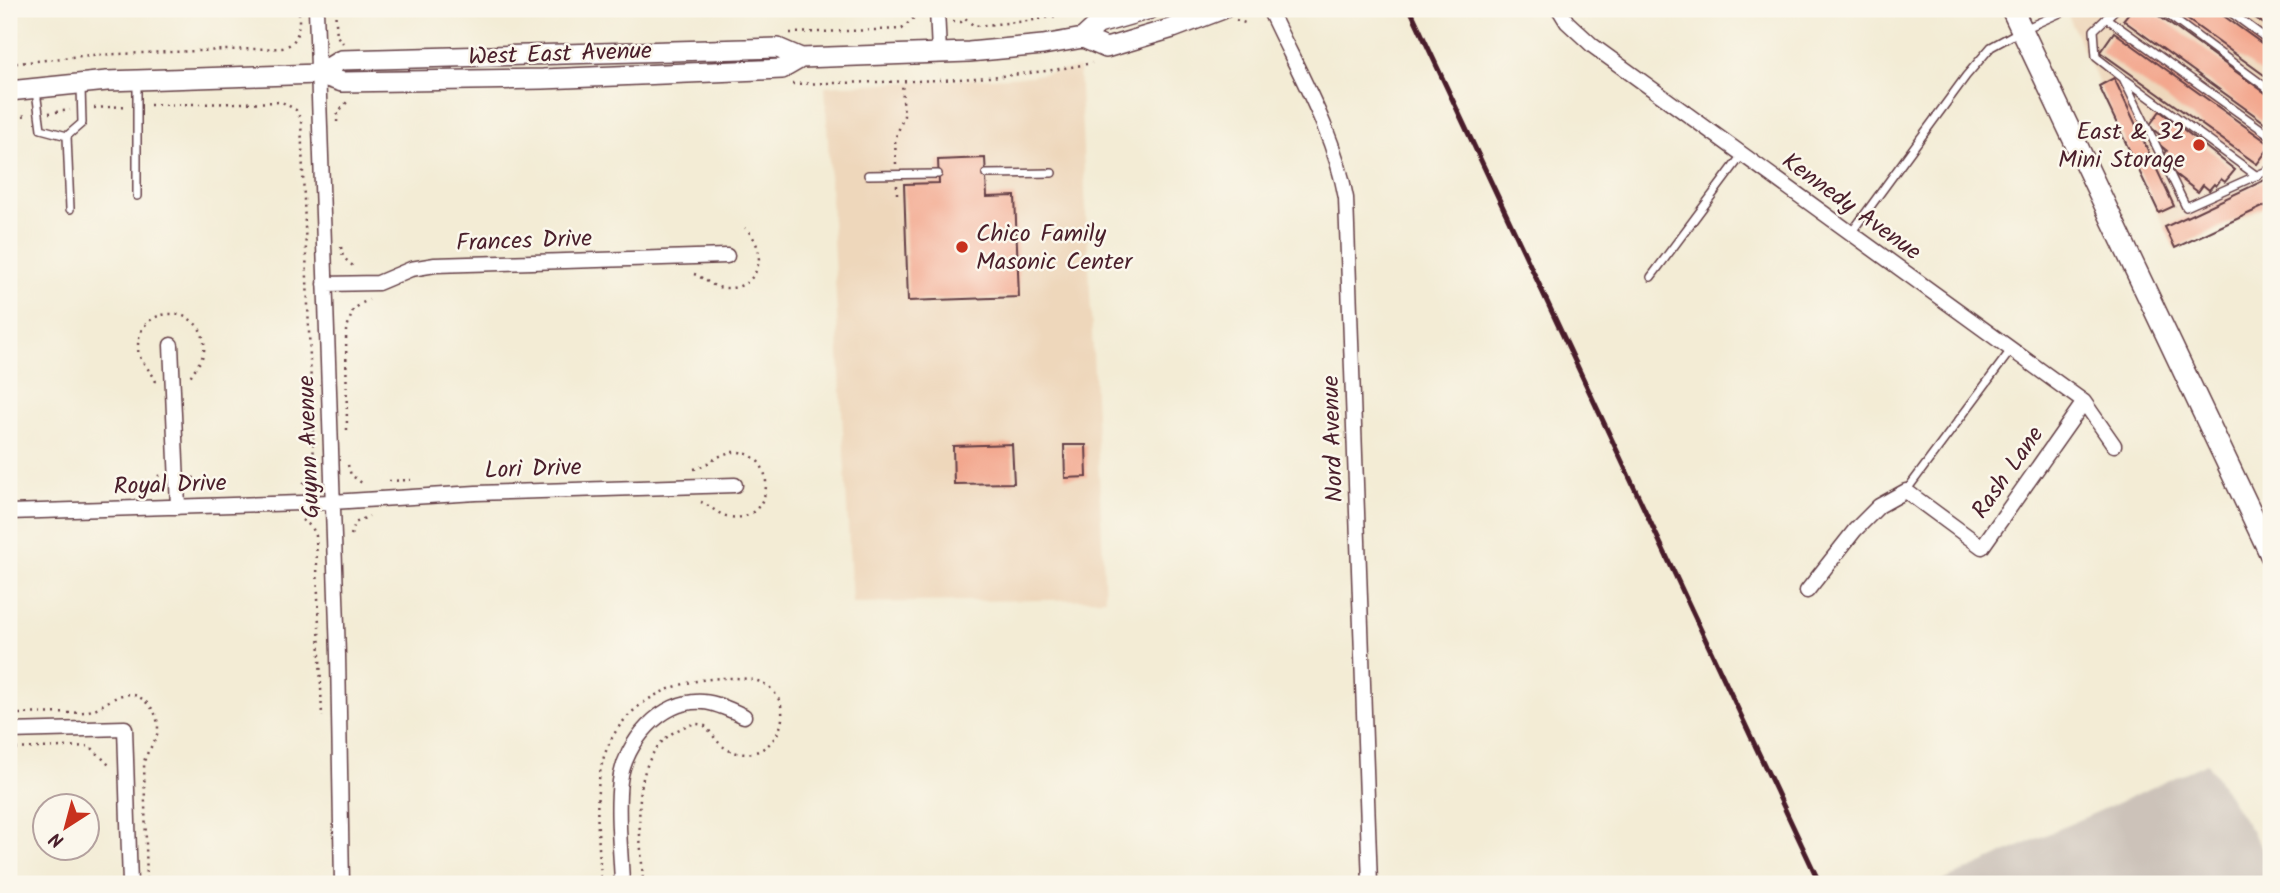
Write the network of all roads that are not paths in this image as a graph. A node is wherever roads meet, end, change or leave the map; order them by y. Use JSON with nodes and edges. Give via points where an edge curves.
{"nodes":[{"id":1,"x":316,"y":9,"type":"edge"},
{"id":2,"x":937,"y":9,"type":"edge"},
{"id":3,"x":1150,"y":9,"type":"edge"},
{"id":4,"x":1269,"y":9,"type":"edge"},
{"id":5,"x":1559,"y":9,"type":"edge"},
{"id":6,"x":2012,"y":9,"type":"edge"},
{"id":7,"x":2069,"y":9,"type":"edge"},
{"id":8,"x":2116,"y":9,"type":"edge"},
{"id":9,"x":2160,"y":9,"type":"edge"},
{"id":10,"x":2226,"y":9,"type":"edge"},
{"id":11,"x":1224,"y":17,"type":"edge"},
{"id":12,"x":2106,"y":18,"type":"junction"},
{"id":13,"x":2022,"y":30,"type":"junction"},
{"id":14,"x":1083,"y":38,"type":"junction"},
{"id":15,"x":2271,"y":42,"type":"edge"},
{"id":16,"x":939,"y":53,"type":"junction"},
{"id":17,"x":318,"y":74,"type":"junction"},
{"id":18,"x":2123,"y":78,"type":"junction"},
{"id":19,"x":137,"y":80,"type":"junction"},
{"id":20,"x":80,"y":83,"type":"junction"},
{"id":21,"x":35,"y":88,"type":"junction"},
{"id":22,"x":9,"y":91,"type":"edge"},
{"id":23,"x":2271,"y":91,"type":"edge"},
{"id":24,"x":67,"y":136,"type":"junction"},
{"id":25,"x":2271,"y":136,"type":"edge"},
{"id":26,"x":1743,"y":154,"type":"junction"},
{"id":27,"x":2271,"y":169,"type":"edge"},
{"id":28,"x":1052,"y":173,"type":"dead end"},
{"id":29,"x":938,"y":174,"type":"dead end"},
{"id":30,"x":986,"y":174,"type":"dead end"},
{"id":31,"x":868,"y":175,"type":"dead end"},
{"id":32,"x":2257,"y":176,"type":"junction"},
{"id":33,"x":137,"y":196,"type":"dead end"},
{"id":34,"x":70,"y":209,"type":"dead end"},
{"id":35,"x":1851,"y":233,"type":"junction"},
{"id":36,"x":727,"y":256,"type":"dead end"},
{"id":37,"x":1651,"y":277,"type":"dead end"},
{"id":38,"x":325,"y":284,"type":"junction"},
{"id":39,"x":171,"y":345,"type":"dead end"},
{"id":40,"x":2011,"y":349,"type":"junction"},
{"id":41,"x":2084,"y":402,"type":"junction"},
{"id":42,"x":2114,"y":445,"type":"dead end"},
{"id":43,"x":735,"y":485,"type":"dead end"},
{"id":44,"x":1906,"y":491,"type":"junction"},
{"id":45,"x":332,"y":502,"type":"junction"},
{"id":46,"x":178,"y":507,"type":"junction"},
{"id":47,"x":9,"y":512,"type":"edge"},
{"id":48,"x":2271,"y":554,"type":"edge"},
{"id":49,"x":1807,"y":591,"type":"dead end"},
{"id":50,"x":744,"y":716,"type":"dead end"},
{"id":51,"x":9,"y":731,"type":"edge"},
{"id":52,"x":130,"y":884,"type":"edge"},
{"id":53,"x":342,"y":884,"type":"edge"},
{"id":54,"x":622,"y":884,"type":"edge"},
{"id":55,"x":1370,"y":884,"type":"edge"}],
"edges":[{"from":1,"to":17,"type":"street","name":"Guynn Avenue"},
{"from":2,"to":16,"type":"street"},
{"from":3,"to":14,"type":"main road","name":"West East Avenue","via":[[1098,24]]},
{"from":4,"to":55,"type":"street","name":"Nord Avenue","via":[[1329,139],[1346,198]]},
{"from":5,"to":26,"type":"street","name":"Kennedy Avenue","via":[[1593,46]]},
{"from":6,"to":13,"type":"main road"},
{"from":7,"to":13,"type":"lane"},
{"from":8,"to":12,"type":"lane"},
{"from":9,"to":23,"type":"lane"},
{"from":10,"to":15,"type":"lane"},
{"from":11,"to":14,"type":"main road","name":"West East Avenue","via":[[1107,47]]},
{"from":12,"to":18,"type":"lane","via":[[2094,30],[2096,57]]},
{"from":12,"to":25,"type":"lane"},
{"from":13,"to":35,"type":"lane","via":[[1992,47],[1966,76]]},
{"from":13,"to":48,"type":"main road"},
{"from":14,"to":16,"type":"main road","name":"West East Avenue","via":[[1010,50]]},
{"from":16,"to":17,"type":"main road","name":"West East Avenue","via":[[801,58],[778,48],[341,60]]},
{"from":17,"to":19,"type":"main road","name":"West East Avenue"},
{"from":17,"to":38,"type":"street","name":"Guynn Avenue"},
{"from":18,"to":32,"type":"lane"},
{"from":18,"to":32,"type":"lane","via":[[2186,207]]},
{"from":19,"to":20,"type":"main road","name":"West East Avenue"},
{"from":19,"to":33,"type":"lane"},
{"from":20,"to":21,"type":"main road","name":"West East Avenue"},
{"from":20,"to":24,"type":"lane","via":[[82,124]]},
{"from":21,"to":22,"type":"main road","name":"West East Avenue"},
{"from":21,"to":24,"type":"lane","via":[[41,129]]},
{"from":24,"to":34,"type":"lane"},
{"from":26,"to":35,"type":"street","name":"Kennedy Avenue"},
{"from":26,"to":37,"type":"lane"},
{"from":27,"to":32,"type":"lane"},
{"from":28,"to":30,"type":"lane"},
{"from":29,"to":31,"type":"lane"},
{"from":35,"to":40,"type":"street","name":"Kennedy Avenue"},
{"from":36,"to":38,"type":"street","name":"Frances Drive","via":[[435,265],[378,283]]},
{"from":38,"to":45,"type":"street","name":"Guynn Avenue"},
{"from":39,"to":46,"type":"street"},
{"from":40,"to":41,"type":"street","name":"Kennedy Avenue"},
{"from":40,"to":44,"type":"lane"},
{"from":41,"to":42,"type":"street","name":"Kennedy Avenue"},
{"from":41,"to":44,"type":"street","name":"Rash Lane","via":[[1982,547]]},
{"from":43,"to":45,"type":"street","name":"Lori Drive","via":[[435,494]]},
{"from":44,"to":49,"type":"street","via":[[1879,506],[1854,530]]},
{"from":45,"to":46,"type":"street","name":"Royal Drive"},
{"from":45,"to":53,"type":"street","name":"Guynn Avenue"},
{"from":46,"to":47,"type":"street","name":"Royal Drive"},
{"from":50,"to":54,"type":"street","via":[[711,703],[687,704],[659,717],[635,741],[620,781]]},
{"from":51,"to":52,"type":"street","via":[[125,728]]}]}
